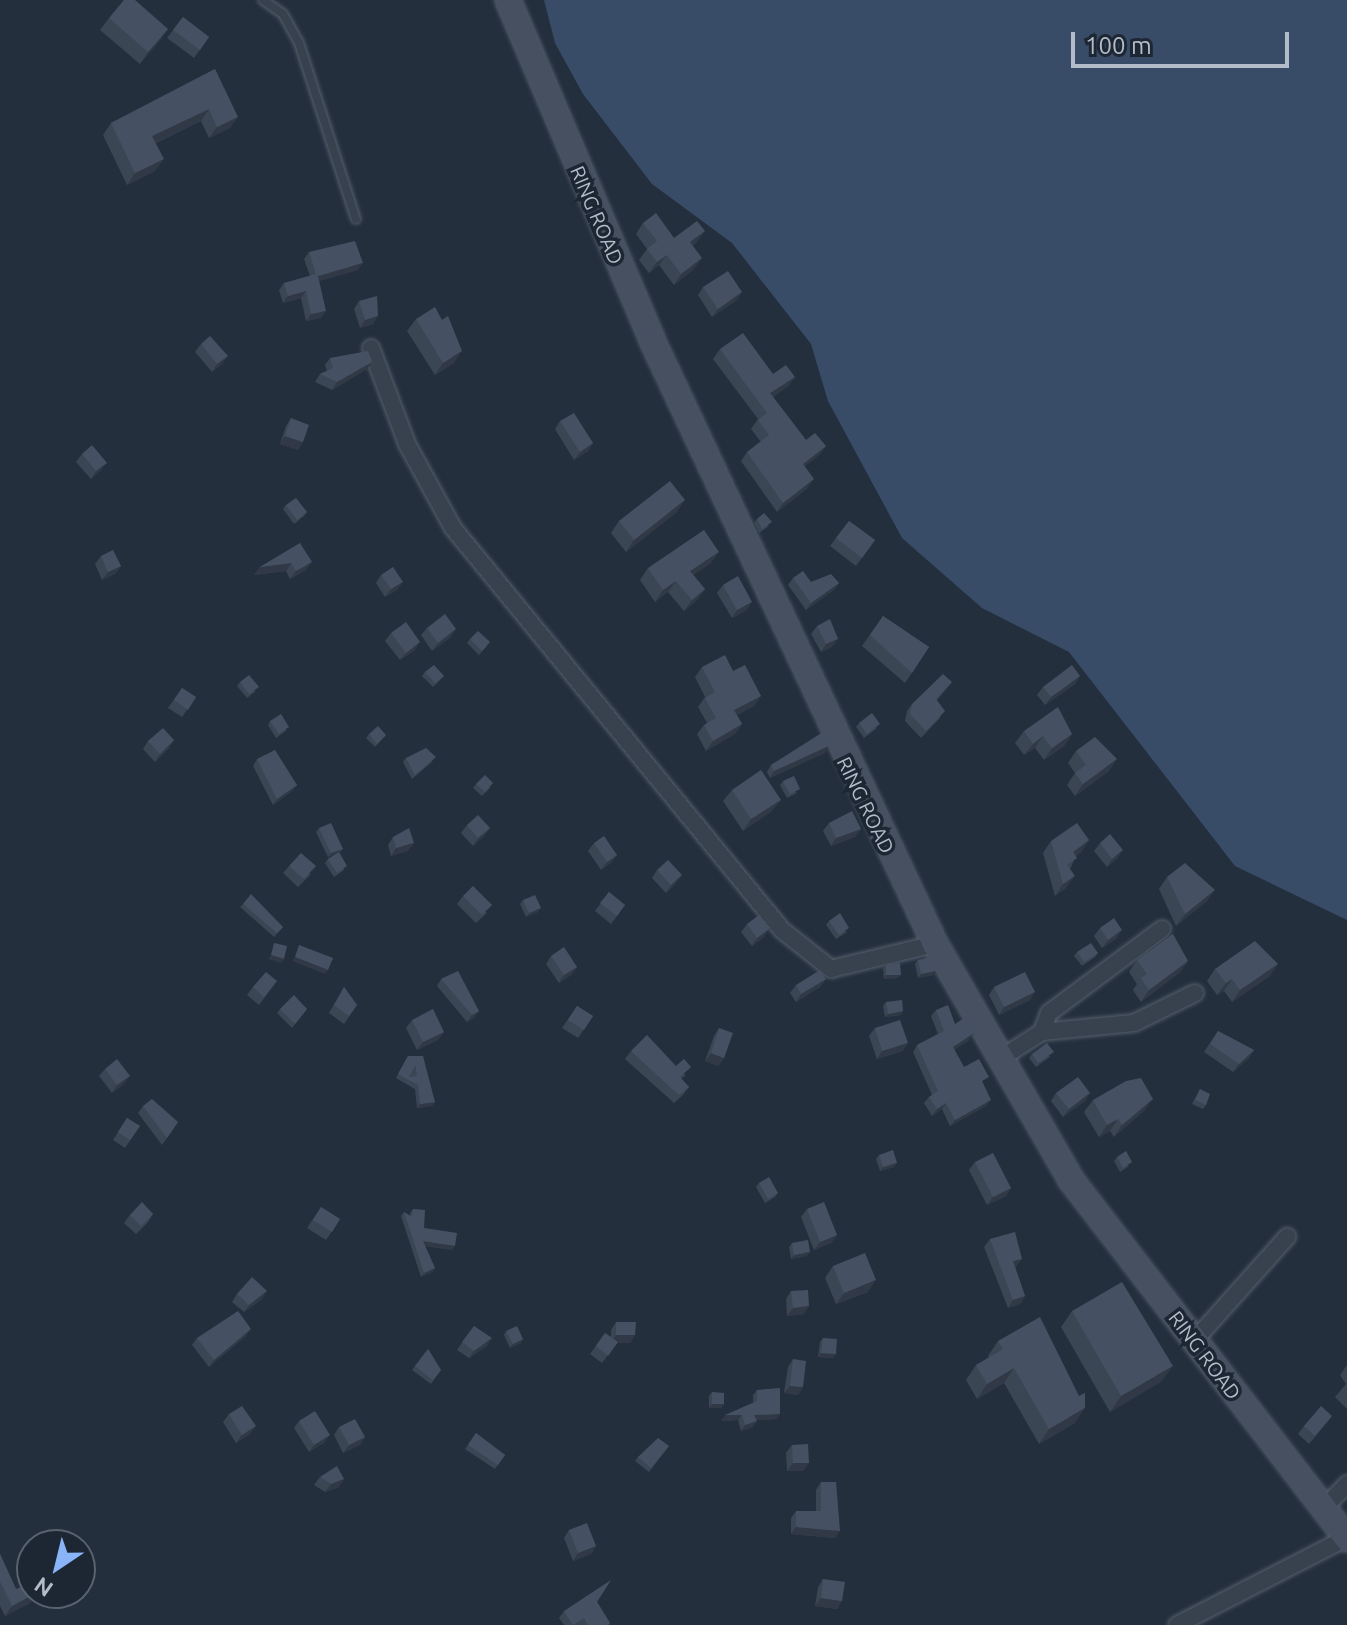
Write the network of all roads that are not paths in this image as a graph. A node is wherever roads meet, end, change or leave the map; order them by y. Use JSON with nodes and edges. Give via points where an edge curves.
{"nodes":[{"id":1,"x":263,"y":0,"type":"edge"},
{"id":2,"x":508,"y":0,"type":"edge"},
{"id":3,"x":356,"y":219,"type":"dead end"},
{"id":4,"x":371,"y":348,"type":"dead end"},
{"id":5,"x":1162,"y":929,"type":"dead end"},
{"id":6,"x":935,"y":944,"type":"junction"},
{"id":7,"x":1195,"y":993,"type":"dead end"},
{"id":8,"x":1042,"y":1032,"type":"junction"},
{"id":9,"x":998,"y":1060,"type":"junction"},
{"id":10,"x":1287,"y":1237,"type":"dead end"},
{"id":11,"x":1194,"y":1341,"type":"junction"},
{"id":12,"x":1347,"y":1484,"type":"edge"},
{"id":13,"x":1323,"y":1509,"type":"junction"},
{"id":14,"x":1346,"y":1538,"type":"edge"},
{"id":15,"x":1177,"y":1625,"type":"edge"}],
"edges":[{"from":1,"to":3,"type":"lane","via":[[283,14],[299,43]]},
{"from":2,"to":6,"type":"main road","name":"RING ROAD","via":[[665,370]]},
{"from":4,"to":6,"type":"street","via":[[407,444],[453,528],[782,930],[831,969]]},
{"from":5,"to":8,"type":"street","via":[[1049,1013]]},
{"from":6,"to":9,"type":"main road","name":"RING ROAD"},
{"from":7,"to":8,"type":"street","via":[[1134,1023]]},
{"from":8,"to":9,"type":"street"},
{"from":9,"to":11,"type":"main road","name":"RING ROAD","via":[[1080,1191]]},
{"from":10,"to":11,"type":"street"},
{"from":11,"to":13,"type":"main road","name":"RING ROAD"},
{"from":12,"to":13,"type":"street"},
{"from":13,"to":14,"type":"main road","name":"RING ROAD"},
{"from":14,"to":15,"type":"street"}]}
